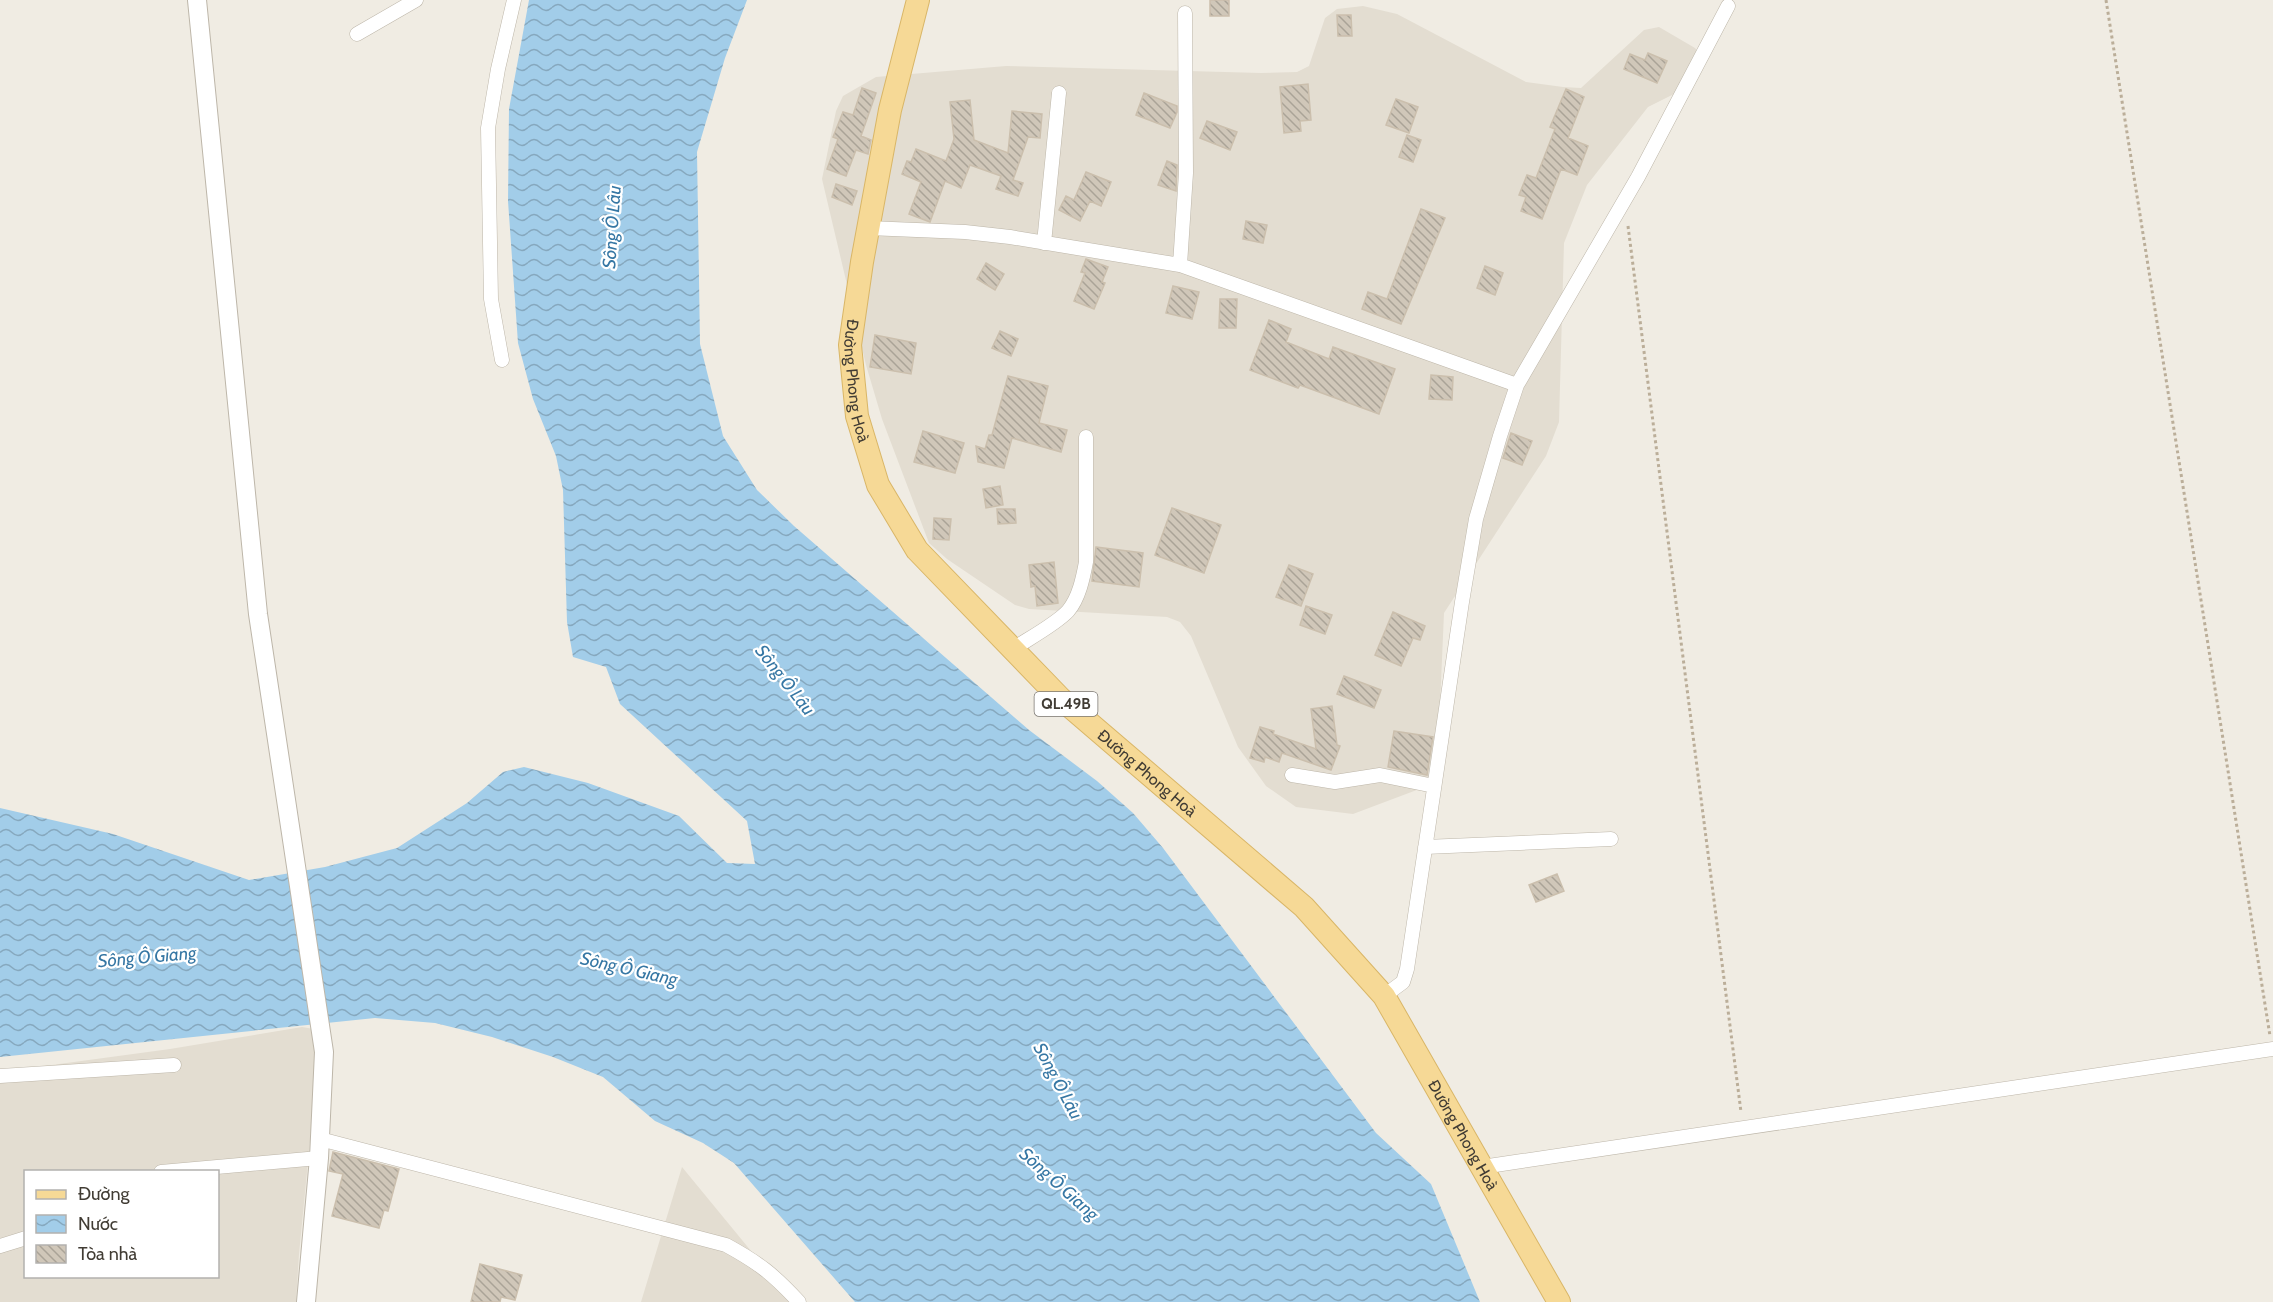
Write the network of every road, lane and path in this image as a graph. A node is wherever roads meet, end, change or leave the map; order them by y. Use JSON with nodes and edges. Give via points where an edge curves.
{"nodes":[{"id":1,"x":197,"y":0,"type":"edge"},
{"id":2,"x":416,"y":0,"type":"edge"},
{"id":3,"x":514,"y":0,"type":"edge"},
{"id":4,"x":918,"y":0,"type":"edge"},
{"id":5,"x":2106,"y":0,"type":"edge"},
{"id":6,"x":1728,"y":6,"type":"dead end"},
{"id":7,"x":1185,"y":13,"type":"dead end"},
{"id":8,"x":357,"y":34,"type":"dead end"},
{"id":9,"x":1059,"y":93,"type":"dead end"},
{"id":10,"x":1628,"y":221,"type":"dead end"},
{"id":11,"x":868,"y":228,"type":"junction"},
{"id":12,"x":1044,"y":243,"type":"junction"},
{"id":13,"x":1180,"y":265,"type":"junction"},
{"id":14,"x":502,"y":360,"type":"dead end"},
{"id":15,"x":1517,"y":385,"type":"junction"},
{"id":16,"x":1086,"y":437,"type":"dead end"},
{"id":17,"x":1012,"y":649,"type":"junction"},
{"id":18,"x":1292,"y":775,"type":"dead end"},
{"id":19,"x":1434,"y":786,"type":"junction"},
{"id":20,"x":1611,"y":839,"type":"dead end"},
{"id":21,"x":1425,"y":847,"type":"junction"},
{"id":22,"x":1384,"y":996,"type":"junction"},
{"id":23,"x":2273,"y":1050,"type":"edge"},
{"id":24,"x":174,"y":1065,"type":"dead end"},
{"id":25,"x":0,"y":1076,"type":"edge"},
{"id":26,"x":1743,"y":1129,"type":"junction"},
{"id":27,"x":320,"y":1139,"type":"junction"},
{"id":28,"x":319,"y":1158,"type":"junction"},
{"id":29,"x":1482,"y":1167,"type":"junction"},
{"id":30,"x":184,"y":1170,"type":"edge"},
{"id":31,"x":24,"y":1239,"type":"edge"},
{"id":32,"x":0,"y":1246,"type":"edge"},
{"id":33,"x":306,"y":1302,"type":"edge"},
{"id":34,"x":799,"y":1302,"type":"edge"},
{"id":35,"x":1559,"y":1302,"type":"edge"}],
"edges":[{"from":1,"to":27,"type":"street","via":[[258,614],[324,1052]]},
{"from":2,"to":8,"type":"street"},
{"from":3,"to":14,"type":"street","via":[[489,128],[491,299]]},
{"from":4,"to":11,"type":"main road","name":"Đường Phong Hoà","number":"QL.49B","via":[[890,110]]},
{"from":5,"to":23,"type":"path"},
{"from":6,"to":15,"type":"street","via":[[1638,177]]},
{"from":7,"to":13,"type":"street","via":[[1186,172]]},
{"from":9,"to":12,"type":"street"},
{"from":10,"to":26,"type":"path"},
{"from":11,"to":12,"type":"street","via":[[965,232]]},
{"from":11,"to":17,"type":"main road","name":"Đường Phong Hoà","number":"QL.49B","via":[[850,345],[857,416],[878,485],[917,550]]},
{"from":12,"to":13,"type":"street"},
{"from":13,"to":15,"type":"street"},
{"from":15,"to":19,"type":"street","via":[[1476,519]]},
{"from":16,"to":17,"type":"street","via":[[1083,580],[1067,612]]},
{"from":17,"to":22,"type":"main road","name":"Đường Phong Hoà","number":"QL.49B","via":[[1060,698],[1304,908]]},
{"from":18,"to":19,"type":"street","via":[[1335,782],[1380,775]]},
{"from":19,"to":21,"type":"street"},
{"from":20,"to":21,"type":"street"},
{"from":21,"to":22,"type":"street","via":[[1407,969],[1403,982]]},
{"from":22,"to":29,"type":"main road","name":"Đường Phong Hoà","number":"QL.49B"},
{"from":23,"to":26,"type":"street"},
{"from":24,"to":25,"type":"street"},
{"from":26,"to":29,"type":"street"},
{"from":27,"to":28,"type":"street"},
{"from":27,"to":34,"type":"street","via":[[726,1245],[774,1275]]},
{"from":28,"to":30,"type":"street"},
{"from":28,"to":33,"type":"street"},
{"from":29,"to":35,"type":"main road","name":"Đường Phong Hoà","number":"QL.49B"},
{"from":31,"to":32,"type":"street"}]}
